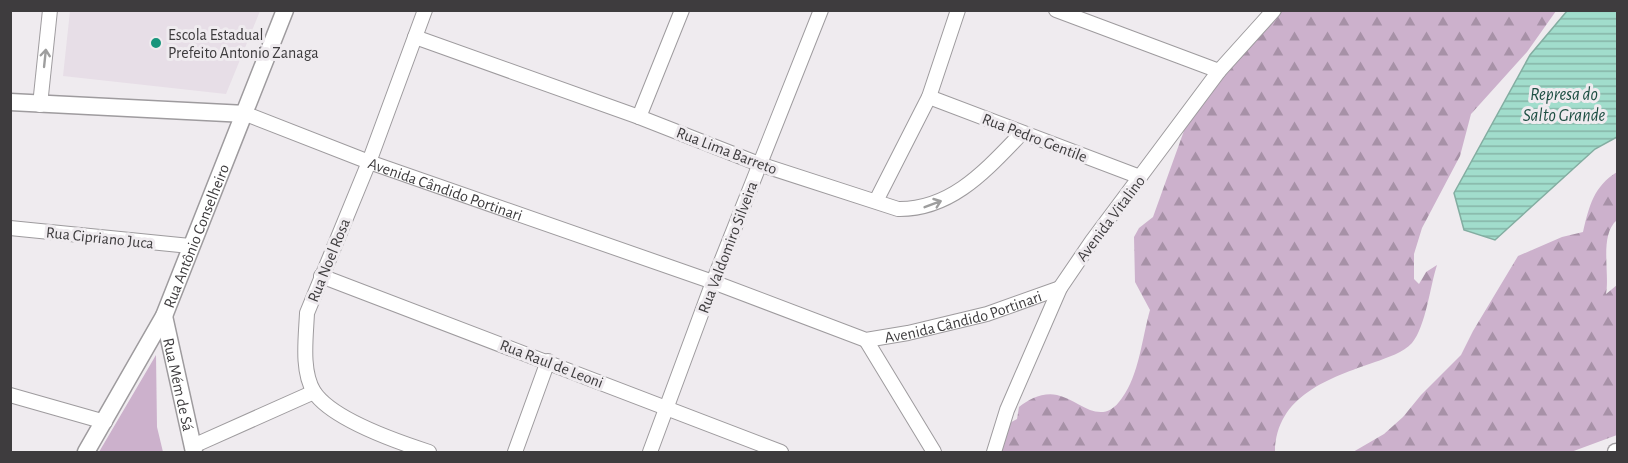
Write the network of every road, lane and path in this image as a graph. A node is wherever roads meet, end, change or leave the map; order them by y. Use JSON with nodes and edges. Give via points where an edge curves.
{"nodes":[{"id":1,"x":50,"y":10,"type":"edge"},
{"id":2,"x":285,"y":10,"type":"edge"},
{"id":3,"x":424,"y":10,"type":"edge"},
{"id":4,"x":682,"y":10,"type":"edge"},
{"id":5,"x":821,"y":10,"type":"edge"},
{"id":6,"x":958,"y":10,"type":"edge"},
{"id":7,"x":1056,"y":10,"type":"edge"},
{"id":8,"x":1274,"y":10,"type":"edge"},
{"id":9,"x":416,"y":37,"type":"junction"},
{"id":10,"x":1219,"y":71,"type":"junction"},
{"id":11,"x":929,"y":97,"type":"junction"},
{"id":12,"x":10,"y":102,"type":"edge"},
{"id":13,"x":40,"y":105,"type":"junction"},
{"id":14,"x":246,"y":114,"type":"junction"},
{"id":15,"x":639,"y":117,"type":"junction"},
{"id":16,"x":1022,"y":133,"type":"junction"},
{"id":17,"x":369,"y":162,"type":"junction"},
{"id":18,"x":759,"y":164,"type":"junction"},
{"id":19,"x":1140,"y":177,"type":"junction"},
{"id":20,"x":876,"y":201,"type":"junction"},
{"id":21,"x":10,"y":228,"type":"edge"},
{"id":22,"x":190,"y":246,"type":"junction"},
{"id":23,"x":321,"y":276,"type":"junction"},
{"id":24,"x":713,"y":282,"type":"junction"},
{"id":25,"x":1060,"y":288,"type":"junction"},
{"id":26,"x":164,"y":316,"type":"junction"},
{"id":27,"x":866,"y":340,"type":"junction"},
{"id":28,"x":548,"y":361,"type":"junction"},
{"id":29,"x":314,"y":392,"type":"junction"},
{"id":30,"x":10,"y":395,"type":"edge"},
{"id":31,"x":667,"y":407,"type":"junction"},
{"id":32,"x":105,"y":422,"type":"junction"},
{"id":33,"x":194,"y":449,"type":"edge"},
{"id":34,"x":86,"y":453,"type":"edge"},
{"id":35,"x":429,"y":453,"type":"edge"},
{"id":36,"x":515,"y":453,"type":"edge"},
{"id":37,"x":650,"y":453,"type":"edge"},
{"id":38,"x":781,"y":453,"type":"edge"},
{"id":39,"x":934,"y":453,"type":"edge"},
{"id":40,"x":994,"y":453,"type":"edge"}],
"edges":[{"from":13,"to":1,"type":"street","one_way":true},
{"from":2,"to":14,"type":"street","name":"Rua Antônio Conselheiro"},
{"from":3,"to":9,"type":"street","name":"Rua Noel Rosa"},
{"from":4,"to":15,"type":"street"},
{"from":5,"to":18,"type":"street","name":"Rua Valdomiro Silveira"},
{"from":6,"to":11,"type":"street"},
{"from":7,"to":10,"type":"street"},
{"from":8,"to":10,"type":"street","name":"Avenida Vitalino"},
{"from":9,"to":15,"type":"street","name":"Rua Lima Barreto"},
{"from":9,"to":17,"type":"street","name":"Rua Noel Rosa"},
{"from":10,"to":19,"type":"street","name":"Avenida Vitalino"},
{"from":11,"to":16,"type":"street","name":"Rua Pedro Gentile"},
{"from":11,"to":20,"type":"street"},
{"from":12,"to":13,"type":"street","name":"Avenida Cândido Portinari"},
{"from":13,"to":14,"type":"street","name":"Avenida Cândido Portinari"},
{"from":14,"to":17,"type":"street","name":"Avenida Cândido Portinari"},
{"from":14,"to":22,"type":"street","name":"Rua Antônio Conselheiro"},
{"from":15,"to":18,"type":"street","name":"Rua Lima Barreto"},
{"from":16,"to":19,"type":"street","name":"Rua Pedro Gentile"},
{"from":20,"to":16,"type":"street","name":"Rua Lima Barreto","one_way":true,"via":[[898,209],[920,209],[941,201],[983,173]]},
{"from":17,"to":23,"type":"street","name":"Rua Noel Rosa"},
{"from":17,"to":24,"type":"street","name":"Avenida Cândido Portinari"},
{"from":18,"to":20,"type":"street","name":"Rua Lima Barreto"},
{"from":18,"to":24,"type":"street","name":"Rua Valdomiro Silveira"},
{"from":19,"to":25,"type":"street","name":"Avenida Vitalino"},
{"from":21,"to":22,"type":"street","name":"Rua Cipriano Juca"},
{"from":22,"to":26,"type":"street","name":"Rua Antônio Conselheiro"},
{"from":23,"to":28,"type":"street","name":"Rua Raul de Leoni"},
{"from":23,"to":29,"type":"street","name":"Rua Noel Rosa","via":[[306,313],[307,372]]},
{"from":24,"to":27,"type":"street","name":"Avenida Cândido Portinari"},
{"from":24,"to":31,"type":"street","name":"Rua Valdomiro Silveira"},
{"from":25,"to":27,"type":"street","name":"Avenida Cândido Portinari","via":[[987,314]]},
{"from":25,"to":40,"type":"street","name":"Avenida Vitalino","via":[[1007,410]]},
{"from":26,"to":32,"type":"street","name":"Rua Antônio Conselheiro"},
{"from":26,"to":33,"type":"street","name":"Rua Mém de Sá"},
{"from":27,"to":39,"type":"street","name":"Avenida Cândido Portinari"},
{"from":28,"to":31,"type":"street","name":"Rua Raul de Leoni"},
{"from":28,"to":36,"type":"street"},
{"from":29,"to":33,"type":"street"},
{"from":29,"to":35,"type":"street","via":[[330,408],[381,435]]},
{"from":30,"to":32,"type":"street"},
{"from":31,"to":37,"type":"street","name":"Rua Valdomiro Silveira"},
{"from":31,"to":38,"type":"street","name":"Rua Raul de Leoni"},
{"from":32,"to":34,"type":"street","name":"Rua Antônio Conselheiro"}]}
